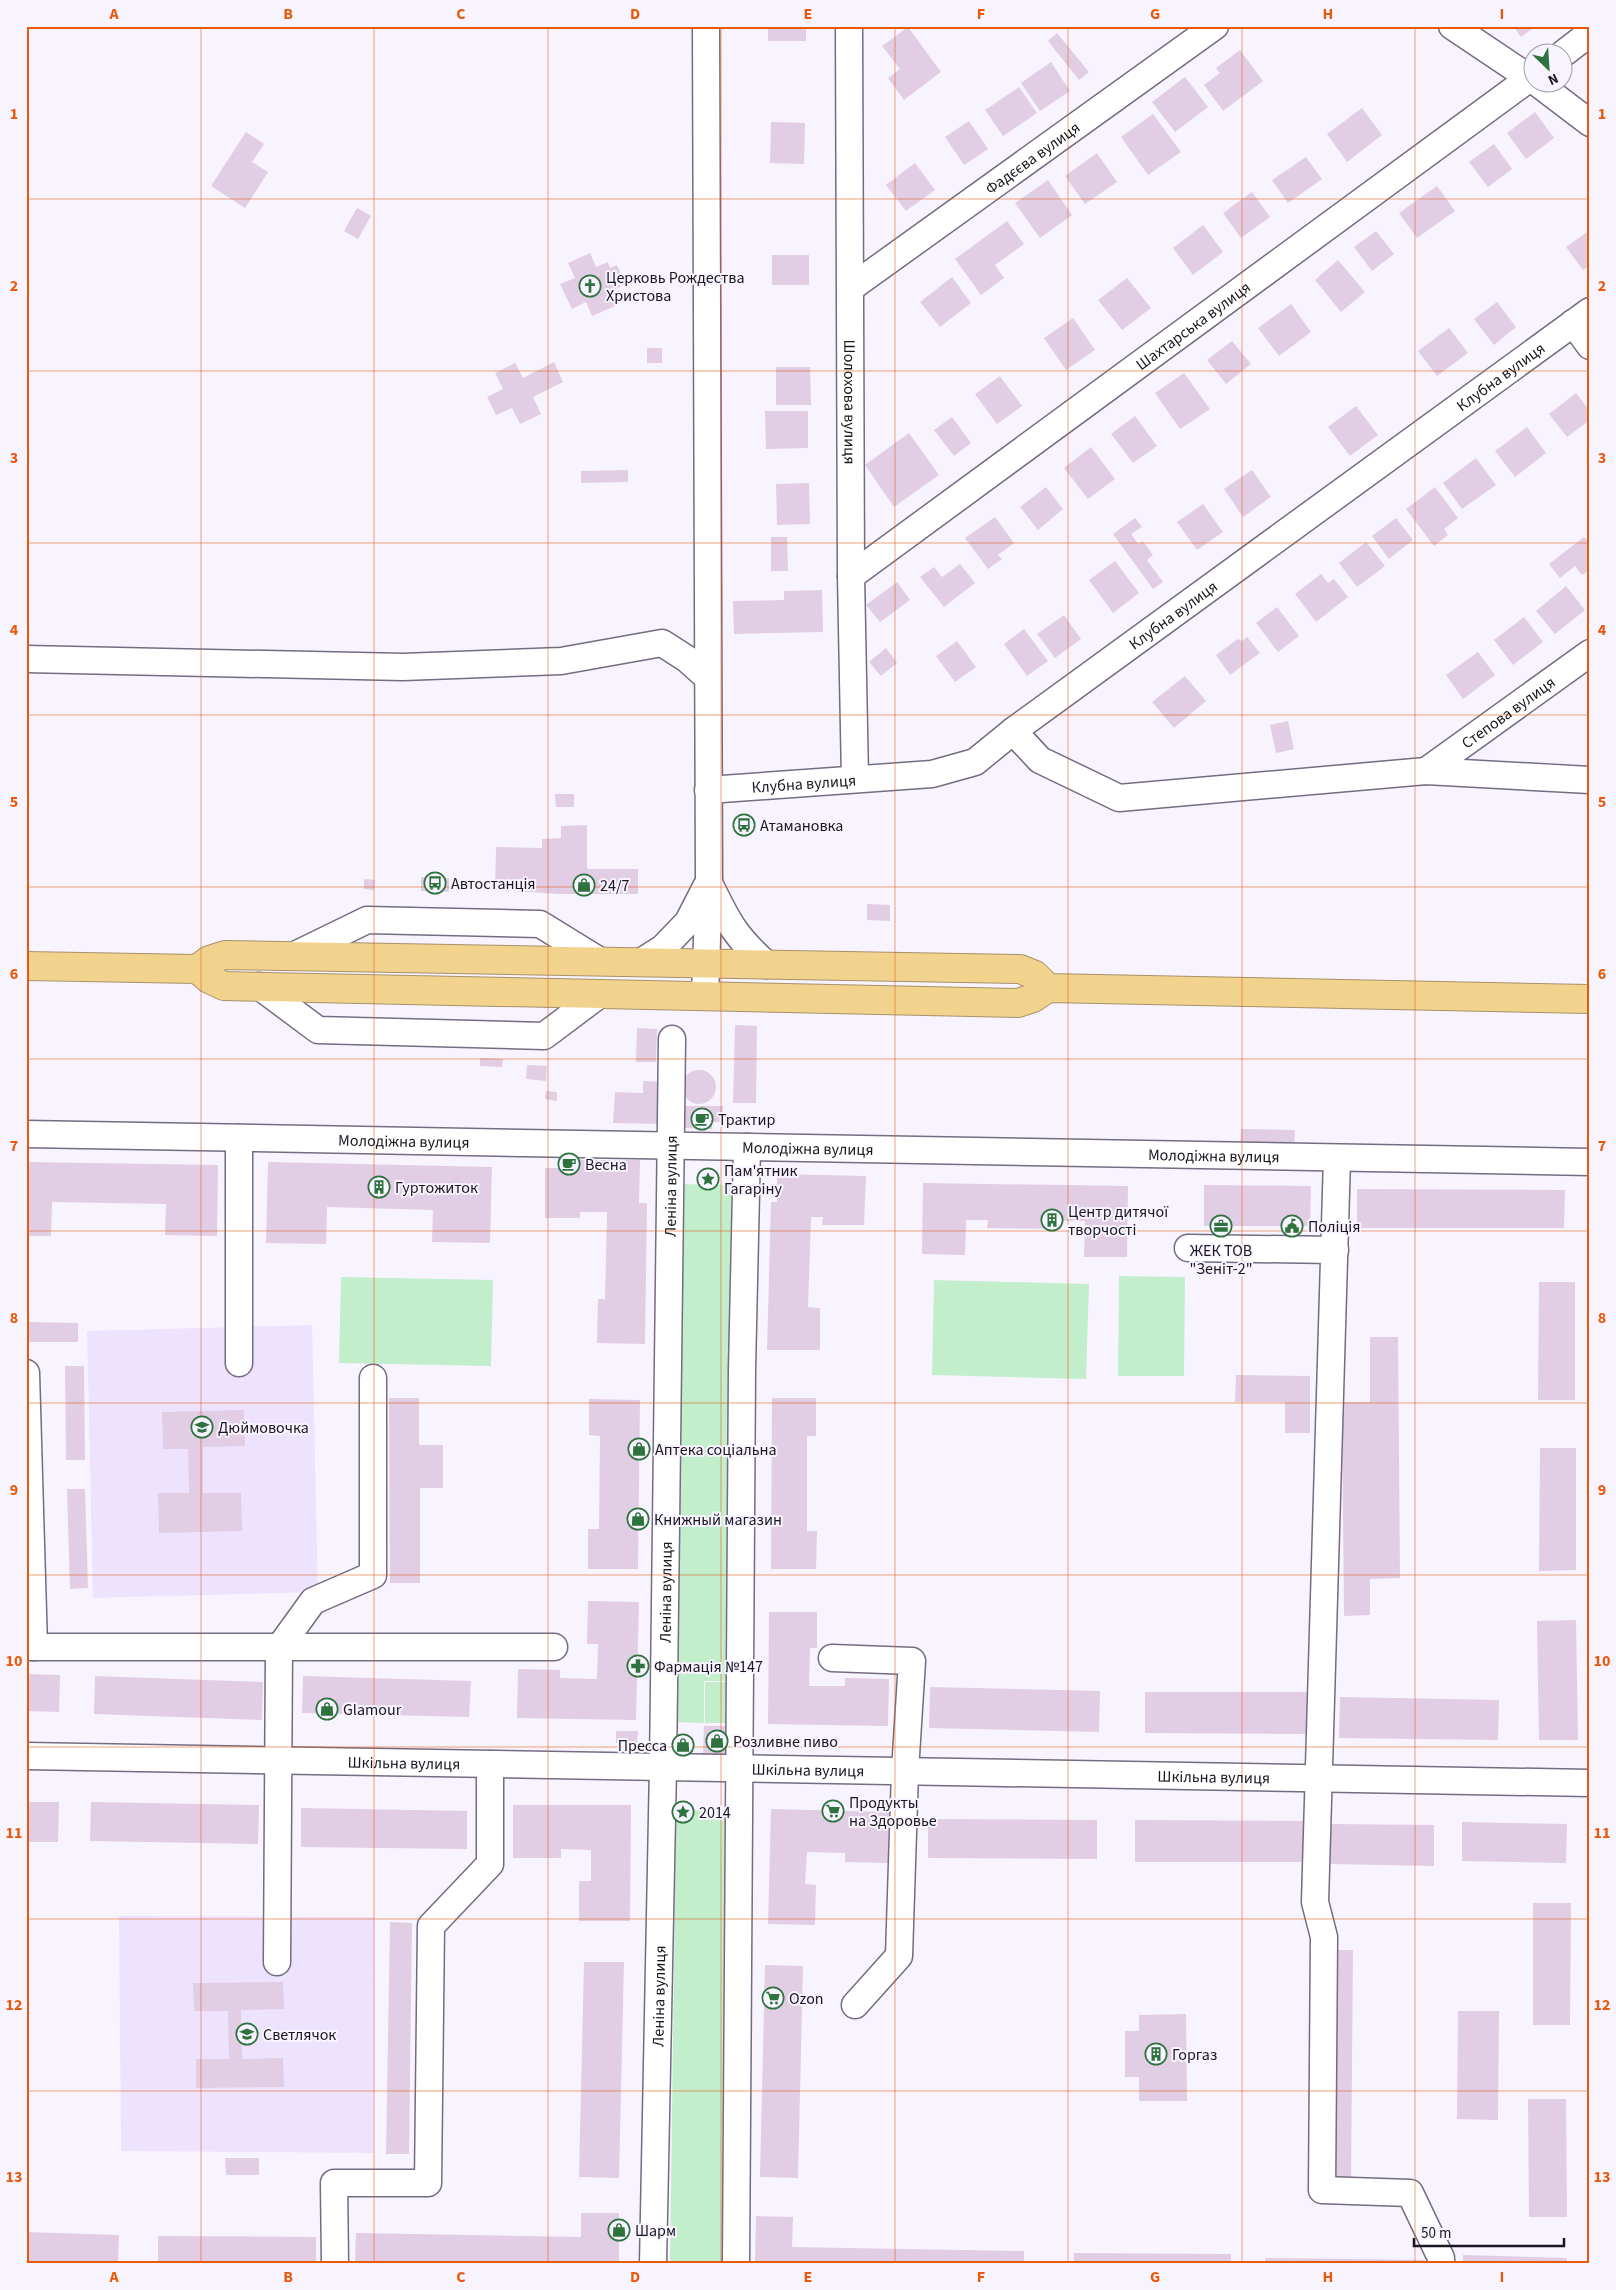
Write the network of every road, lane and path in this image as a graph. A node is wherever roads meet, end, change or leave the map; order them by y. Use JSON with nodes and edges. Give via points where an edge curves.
{"nodes":[{"id":1,"x":706,"y":26,"type":"edge"},
{"id":2,"x":1215,"y":26,"type":"edge"},
{"id":3,"x":1452,"y":26,"type":"edge"},
{"id":4,"x":855,"y":31,"type":"edge"},
{"id":5,"x":1590,"y":33,"type":"edge"},
{"id":6,"x":1574,"y":45,"type":"edge"},
{"id":7,"x":1524,"y":73,"type":"edge"},
{"id":8,"x":1524,"y":86,"type":"edge"},
{"id":9,"x":1550,"y":92,"type":"edge"},
{"id":10,"x":1590,"y":123,"type":"edge"},
{"id":11,"x":852,"y":288,"type":"junction"},
{"id":12,"x":1581,"y":317,"type":"edge"},
{"id":13,"x":1590,"y":346,"type":"edge"},
{"id":14,"x":852,"y":576,"type":"junction"},
{"id":15,"x":1590,"y":653,"type":"edge"},
{"id":16,"x":26,"y":659,"type":"edge"},
{"id":17,"x":707,"y":677,"type":"junction"},
{"id":18,"x":1013,"y":731,"type":"junction"},
{"id":19,"x":1426,"y":771,"type":"junction"},
{"id":20,"x":855,"y":779,"type":"junction"},
{"id":21,"x":1590,"y":780,"type":"edge"},
{"id":22,"x":708,"y":790,"type":"junction"},
{"id":23,"x":709,"y":881,"type":"junction"},
{"id":24,"x":293,"y":956,"type":"junction"},
{"id":25,"x":600,"y":961,"type":"junction"},
{"id":26,"x":649,"y":962,"type":"junction"},
{"id":27,"x":706,"y":963,"type":"junction"},
{"id":28,"x":762,"y":965,"type":"junction"},
{"id":29,"x":26,"y":966,"type":"edge"},
{"id":30,"x":197,"y":969,"type":"junction"},
{"id":31,"x":259,"y":986,"type":"junction"},
{"id":32,"x":1048,"y":988,"type":"junction"},
{"id":33,"x":600,"y":994,"type":"junction"},
{"id":34,"x":658,"y":996,"type":"junction"},
{"id":35,"x":705,"y":996,"type":"junction"},
{"id":36,"x":757,"y":997,"type":"junction"},
{"id":37,"x":1590,"y":999,"type":"edge"},
{"id":38,"x":672,"y":1039,"type":"dead end"},
{"id":39,"x":26,"y":1134,"type":"edge"},
{"id":40,"x":239,"y":1138,"type":"junction"},
{"id":41,"x":670,"y":1146,"type":"junction"},
{"id":42,"x":746,"y":1147,"type":"junction"},
{"id":43,"x":1337,"y":1158,"type":"junction"},
{"id":44,"x":1590,"y":1162,"type":"edge"},
{"id":45,"x":1188,"y":1248,"type":"dead end"},
{"id":46,"x":1335,"y":1250,"type":"junction"},
{"id":47,"x":239,"y":1363,"type":"dead end"},
{"id":48,"x":26,"y":1373,"type":"edge"},
{"id":49,"x":373,"y":1378,"type":"dead end"},
{"id":50,"x":30,"y":1647,"type":"edge"},
{"id":51,"x":554,"y":1647,"type":"dead end"},
{"id":52,"x":279,"y":1648,"type":"junction"},
{"id":53,"x":832,"y":1658,"type":"dead end"},
{"id":54,"x":26,"y":1756,"type":"edge"},
{"id":55,"x":280,"y":1760,"type":"junction"},
{"id":56,"x":490,"y":1764,"type":"junction"},
{"id":57,"x":663,"y":1766,"type":"junction"},
{"id":58,"x":739,"y":1768,"type":"junction"},
{"id":59,"x":905,"y":1771,"type":"junction"},
{"id":60,"x":1320,"y":1778,"type":"junction"},
{"id":61,"x":1590,"y":1782,"type":"edge"},
{"id":62,"x":277,"y":1962,"type":"dead end"},
{"id":63,"x":855,"y":2005,"type":"dead end"},
{"id":64,"x":335,"y":2264,"type":"edge"},
{"id":65,"x":653,"y":2264,"type":"edge"},
{"id":66,"x":736,"y":2264,"type":"edge"},
{"id":67,"x":1441,"y":2264,"type":"edge"}],
"edges":[{"from":1,"to":17,"type":"street"},
{"from":2,"to":11,"type":"street","name":"Фадєєва вулиця"},
{"from":3,"to":7,"type":"street"},
{"from":4,"to":11,"type":"street","name":"Шолохова вулиця"},
{"from":5,"to":6,"type":"street"},
{"from":8,"to":14,"type":"street","name":"Шахтарська вулиця"},
{"from":9,"to":10,"type":"street"},
{"from":11,"to":14,"type":"street","name":"Шолохова вулиця"},
{"from":12,"to":13,"type":"street"},
{"from":12,"to":18,"type":"street","name":"Клубна вулиця"},
{"from":14,"to":20,"type":"street","name":"Шолохова вулиця"},
{"from":15,"to":19,"type":"street","name":"Степова вулиця"},
{"from":16,"to":17,"type":"street","via":[[403,667],[561,661],[662,644],[687,659]]},
{"from":17,"to":22,"type":"street"},
{"from":18,"to":19,"type":"street","via":[[1040,760],[1119,798]]},
{"from":18,"to":20,"type":"street","name":"Клубна вулиця","via":[[975,762],[932,774]]},
{"from":19,"to":21,"type":"street"},
{"from":20,"to":22,"type":"street","name":"Клубна вулиця"},
{"from":22,"to":23,"type":"street"},
{"from":23,"to":26,"type":"street","via":[[688,922]]},
{"from":23,"to":27,"type":"street"},
{"from":23,"to":28,"type":"street","via":[[725,918]]},
{"from":24,"to":25,"type":"highway"},
{"from":24,"to":25,"type":"street","via":[[367,920],[540,924]]},
{"from":24,"to":30,"type":"highway","via":[[225,955],[209,960]]},
{"from":25,"to":26,"type":"highway"},
{"from":26,"to":27,"type":"highway"},
{"from":26,"to":34,"type":"street","via":[[674,973],[674,986]]},
{"from":27,"to":28,"type":"highway"},
{"from":27,"to":35,"type":"street"},
{"from":28,"to":32,"type":"highway","via":[[1020,969],[1035,975]]},
{"from":28,"to":36,"type":"street","via":[[746,976],[746,987]]},
{"from":29,"to":30,"type":"highway"},
{"from":30,"to":31,"type":"highway","via":[[224,986]]},
{"from":31,"to":33,"type":"highway"},
{"from":31,"to":33,"type":"street","via":[[318,1030],[544,1036]]},
{"from":32,"to":36,"type":"highway","via":[[1018,1003]]},
{"from":32,"to":37,"type":"highway"},
{"from":33,"to":34,"type":"highway"},
{"from":34,"to":35,"type":"highway"},
{"from":35,"to":36,"type":"highway"},
{"from":38,"to":41,"type":"street","name":"Леніна вулиця"},
{"from":39,"to":40,"type":"street","name":"Молодіжна вулиця"},
{"from":40,"to":41,"type":"street","name":"Молодіжна вулиця"},
{"from":40,"to":47,"type":"street"},
{"from":41,"to":42,"type":"street","name":"Молодіжна вулиця"},
{"from":41,"to":57,"type":"street","name":"Леніна вулиця"},
{"from":42,"to":43,"type":"street","name":"Молодіжна вулиця"},
{"from":42,"to":58,"type":"street"},
{"from":43,"to":44,"type":"street","name":"Молодіжна вулиця"},
{"from":43,"to":46,"type":"street"},
{"from":45,"to":46,"type":"street"},
{"from":46,"to":60,"type":"street"},
{"from":48,"to":50,"type":"street"},
{"from":49,"to":52,"type":"street","via":[[373,1575],[313,1601]]},
{"from":50,"to":52,"type":"street"},
{"from":51,"to":52,"type":"street"},
{"from":52,"to":55,"type":"street"},
{"from":53,"to":59,"type":"street","via":[[912,1662]]},
{"from":54,"to":55,"type":"street","name":"Шкільна вулиця"},
{"from":55,"to":56,"type":"street","name":"Шкільна вулиця"},
{"from":55,"to":62,"type":"street"},
{"from":56,"to":57,"type":"street","name":"Шкільна вулиця"},
{"from":56,"to":64,"type":"street","via":[[490,1864],[431,1926],[428,2183],[334,2183]]},
{"from":57,"to":58,"type":"street","name":"Шкільна вулиця"},
{"from":57,"to":65,"type":"street","name":"Леніна вулиця"},
{"from":58,"to":59,"type":"street","name":"Шкільна вулиця"},
{"from":58,"to":66,"type":"street"},
{"from":59,"to":60,"type":"street","name":"Шкільна вулиця"},
{"from":59,"to":63,"type":"street","via":[[899,1956]]},
{"from":60,"to":61,"type":"street","name":"Шкільна вулиця"},
{"from":60,"to":67,"type":"street","via":[[1315,1902],[1324,1936],[1322,2190],[1410,2193]]}]}
